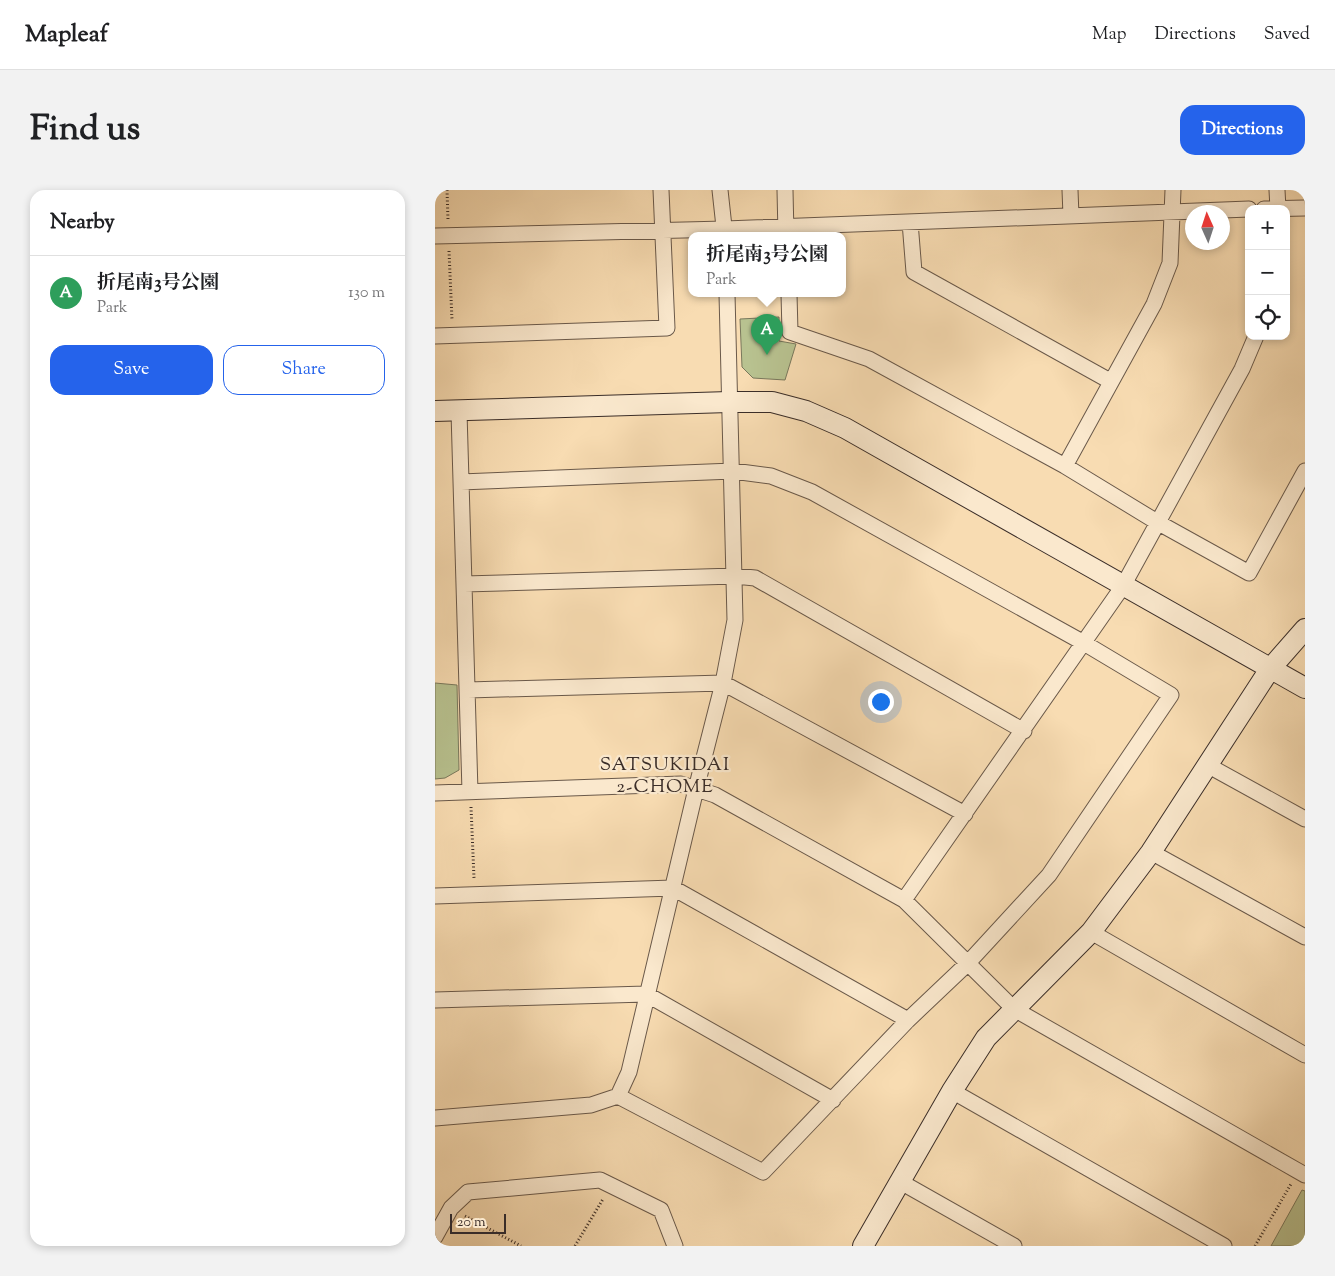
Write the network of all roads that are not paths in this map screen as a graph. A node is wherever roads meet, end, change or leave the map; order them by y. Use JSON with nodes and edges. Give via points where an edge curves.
{"nodes":[{"id":1,"x":661,"y":190,"type":"edge"},
{"id":2,"x":720,"y":190,"type":"edge"},
{"id":3,"x":785,"y":190,"type":"edge"},
{"id":4,"x":1069,"y":190,"type":"edge"},
{"id":5,"x":1173,"y":190,"type":"edge"},
{"id":6,"x":1277,"y":190,"type":"edge"},
{"id":7,"x":1278,"y":205,"type":"edge"},
{"id":8,"x":1305,"y":208,"type":"edge"},
{"id":9,"x":1245,"y":209,"type":"edge"},
{"id":10,"x":1290,"y":209,"type":"edge"},
{"id":11,"x":1174,"y":212,"type":"junction"},
{"id":12,"x":1071,"y":216,"type":"junction"},
{"id":13,"x":910,"y":222,"type":"junction"},
{"id":14,"x":663,"y":230,"type":"junction"},
{"id":15,"x":786,"y":231,"type":"edge"},
{"id":16,"x":704,"y":232,"type":"edge"},
{"id":17,"x":725,"y":232,"type":"edge"},
{"id":18,"x":756,"y":232,"type":"edge"},
{"id":19,"x":442,"y":236,"type":"edge"},
{"id":20,"x":727,"y":297,"type":"edge"},
{"id":21,"x":789,"y":297,"type":"edge"},
{"id":22,"x":435,"y":336,"type":"edge"},
{"id":23,"x":1254,"y":340,"type":"edge"},
{"id":24,"x":1110,"y":381,"type":"junction"},
{"id":25,"x":729,"y":402,"type":"junction"},
{"id":26,"x":435,"y":411,"type":"edge"},
{"id":27,"x":459,"y":412,"type":"junction"},
{"id":28,"x":1065,"y":466,"type":"junction"},
{"id":29,"x":1305,"y":471,"type":"edge"},
{"id":30,"x":733,"y":472,"type":"junction"},
{"id":31,"x":461,"y":482,"type":"junction"},
{"id":32,"x":1157,"y":522,"type":"junction"},
{"id":33,"x":735,"y":576,"type":"junction"},
{"id":34,"x":464,"y":584,"type":"junction"},
{"id":35,"x":1123,"y":586,"type":"junction"},
{"id":36,"x":1305,"y":629,"type":"edge"},
{"id":37,"x":1084,"y":644,"type":"junction"},
{"id":38,"x":1270,"y":669,"type":"junction"},
{"id":39,"x":723,"y":683,"type":"junction"},
{"id":40,"x":1305,"y":688,"type":"edge"},
{"id":41,"x":468,"y":690,"type":"junction"},
{"id":42,"x":1023,"y":731,"type":"junction"},
{"id":43,"x":1209,"y":766,"type":"junction"},
{"id":44,"x":696,"y":788,"type":"junction"},
{"id":45,"x":470,"y":792,"type":"junction"},
{"id":46,"x":435,"y":793,"type":"edge"},
{"id":47,"x":965,"y":814,"type":"junction"},
{"id":48,"x":1305,"y":819,"type":"edge"},
{"id":49,"x":1151,"y":852,"type":"junction"},
{"id":50,"x":673,"y":888,"type":"junction"},
{"id":51,"x":435,"y":896,"type":"edge"},
{"id":52,"x":904,"y":900,"type":"junction"},
{"id":53,"x":1091,"y":932,"type":"junction"},
{"id":54,"x":1305,"y":937,"type":"edge"},
{"id":55,"x":967,"y":964,"type":"junction"},
{"id":56,"x":646,"y":994,"type":"junction"},
{"id":57,"x":435,"y":1000,"type":"edge"},
{"id":58,"x":1014,"y":1009,"type":"junction"},
{"id":59,"x":908,"y":1020,"type":"junction"},
{"id":60,"x":1305,"y":1055,"type":"edge"},
{"id":61,"x":952,"y":1091,"type":"junction"},
{"id":62,"x":618,"y":1096,"type":"junction"},
{"id":63,"x":833,"y":1100,"type":"junction"},
{"id":64,"x":435,"y":1118,"type":"edge"},
{"id":65,"x":1302,"y":1173,"type":"edge"},
{"id":66,"x":899,"y":1181,"type":"junction"},
{"id":67,"x":435,"y":1237,"type":"edge"},
{"id":68,"x":675,"y":1246,"type":"edge"},
{"id":69,"x":863,"y":1246,"type":"edge"},
{"id":70,"x":1014,"y":1246,"type":"edge"},
{"id":71,"x":1224,"y":1246,"type":"edge"}],
"edges":[{"from":1,"to":14,"type":"street"},
{"from":2,"to":17,"type":"street"},
{"from":3,"to":15,"type":"street"},
{"from":4,"to":12,"type":"street"},
{"from":5,"to":11,"type":"street"},
{"from":6,"to":7,"type":"street"},
{"from":8,"to":10,"type":"street"},
{"from":9,"to":11,"type":"street"},
{"from":11,"to":12,"type":"street"},
{"from":11,"to":24,"type":"street","via":[[1170,263],[1154,304]]},
{"from":12,"to":13,"type":"street"},
{"from":13,"to":15,"type":"street"},
{"from":13,"to":24,"type":"street","via":[[914,272]]},
{"from":14,"to":16,"type":"street"},
{"from":14,"to":19,"type":"street"},
{"from":14,"to":22,"type":"street","via":[[667,328]]},
{"from":15,"to":18,"type":"street"},
{"from":20,"to":25,"type":"street"},
{"from":21,"to":28,"type":"street","via":[[790,332],[869,359]]},
{"from":23,"to":32,"type":"street","via":[[1242,369]]},
{"from":24,"to":28,"type":"street"},
{"from":25,"to":27,"type":"street"},
{"from":25,"to":30,"type":"street"},
{"from":25,"to":35,"type":"street","via":[[772,402],[806,411],[845,428]]},
{"from":26,"to":27,"type":"street"},
{"from":27,"to":31,"type":"street"},
{"from":28,"to":32,"type":"street"},
{"from":29,"to":32,"type":"street","via":[[1249,573]]},
{"from":30,"to":31,"type":"street"},
{"from":30,"to":33,"type":"street"},
{"from":30,"to":37,"type":"street","via":[[771,476],[812,492]]},
{"from":31,"to":34,"type":"street"},
{"from":32,"to":35,"type":"street"},
{"from":33,"to":34,"type":"street"},
{"from":33,"to":39,"type":"street","via":[[735,620]]},
{"from":33,"to":42,"type":"street","via":[[755,578]]},
{"from":34,"to":41,"type":"street"},
{"from":35,"to":37,"type":"street"},
{"from":35,"to":38,"type":"street"},
{"from":36,"to":38,"type":"street"},
{"from":37,"to":42,"type":"street"},
{"from":37,"to":55,"type":"street","via":[[1171,695],[1049,874]]},
{"from":38,"to":40,"type":"street"},
{"from":38,"to":43,"type":"street"},
{"from":39,"to":41,"type":"street"},
{"from":39,"to":44,"type":"street"},
{"from":39,"to":47,"type":"street"},
{"from":41,"to":45,"type":"street"},
{"from":42,"to":47,"type":"street"},
{"from":43,"to":48,"type":"street"},
{"from":43,"to":49,"type":"street"},
{"from":44,"to":45,"type":"street","via":[[681,784]]},
{"from":44,"to":50,"type":"street"},
{"from":44,"to":52,"type":"street","via":[[715,795]]},
{"from":45,"to":46,"type":"street"},
{"from":47,"to":52,"type":"street"},
{"from":49,"to":53,"type":"street"},
{"from":49,"to":54,"type":"street"},
{"from":50,"to":51,"type":"street"},
{"from":50,"to":56,"type":"street"},
{"from":50,"to":59,"type":"street"},
{"from":52,"to":55,"type":"street"},
{"from":53,"to":58,"type":"street"},
{"from":53,"to":60,"type":"street"},
{"from":55,"to":58,"type":"street"},
{"from":55,"to":59,"type":"street"},
{"from":56,"to":57,"type":"street"},
{"from":56,"to":62,"type":"street","via":[[629,1072]]},
{"from":56,"to":63,"type":"street"},
{"from":58,"to":61,"type":"street","via":[[985,1038]]},
{"from":58,"to":65,"type":"street"},
{"from":59,"to":63,"type":"street"},
{"from":61,"to":66,"type":"street"},
{"from":61,"to":71,"type":"street"},
{"from":62,"to":63,"type":"street","via":[[763,1172]]},
{"from":62,"to":64,"type":"street","via":[[591,1105]]},
{"from":66,"to":69,"type":"street"},
{"from":66,"to":70,"type":"street"},
{"from":67,"to":68,"type":"street","via":[[451,1208],[468,1192],[600,1180],[661,1210]]}]}
